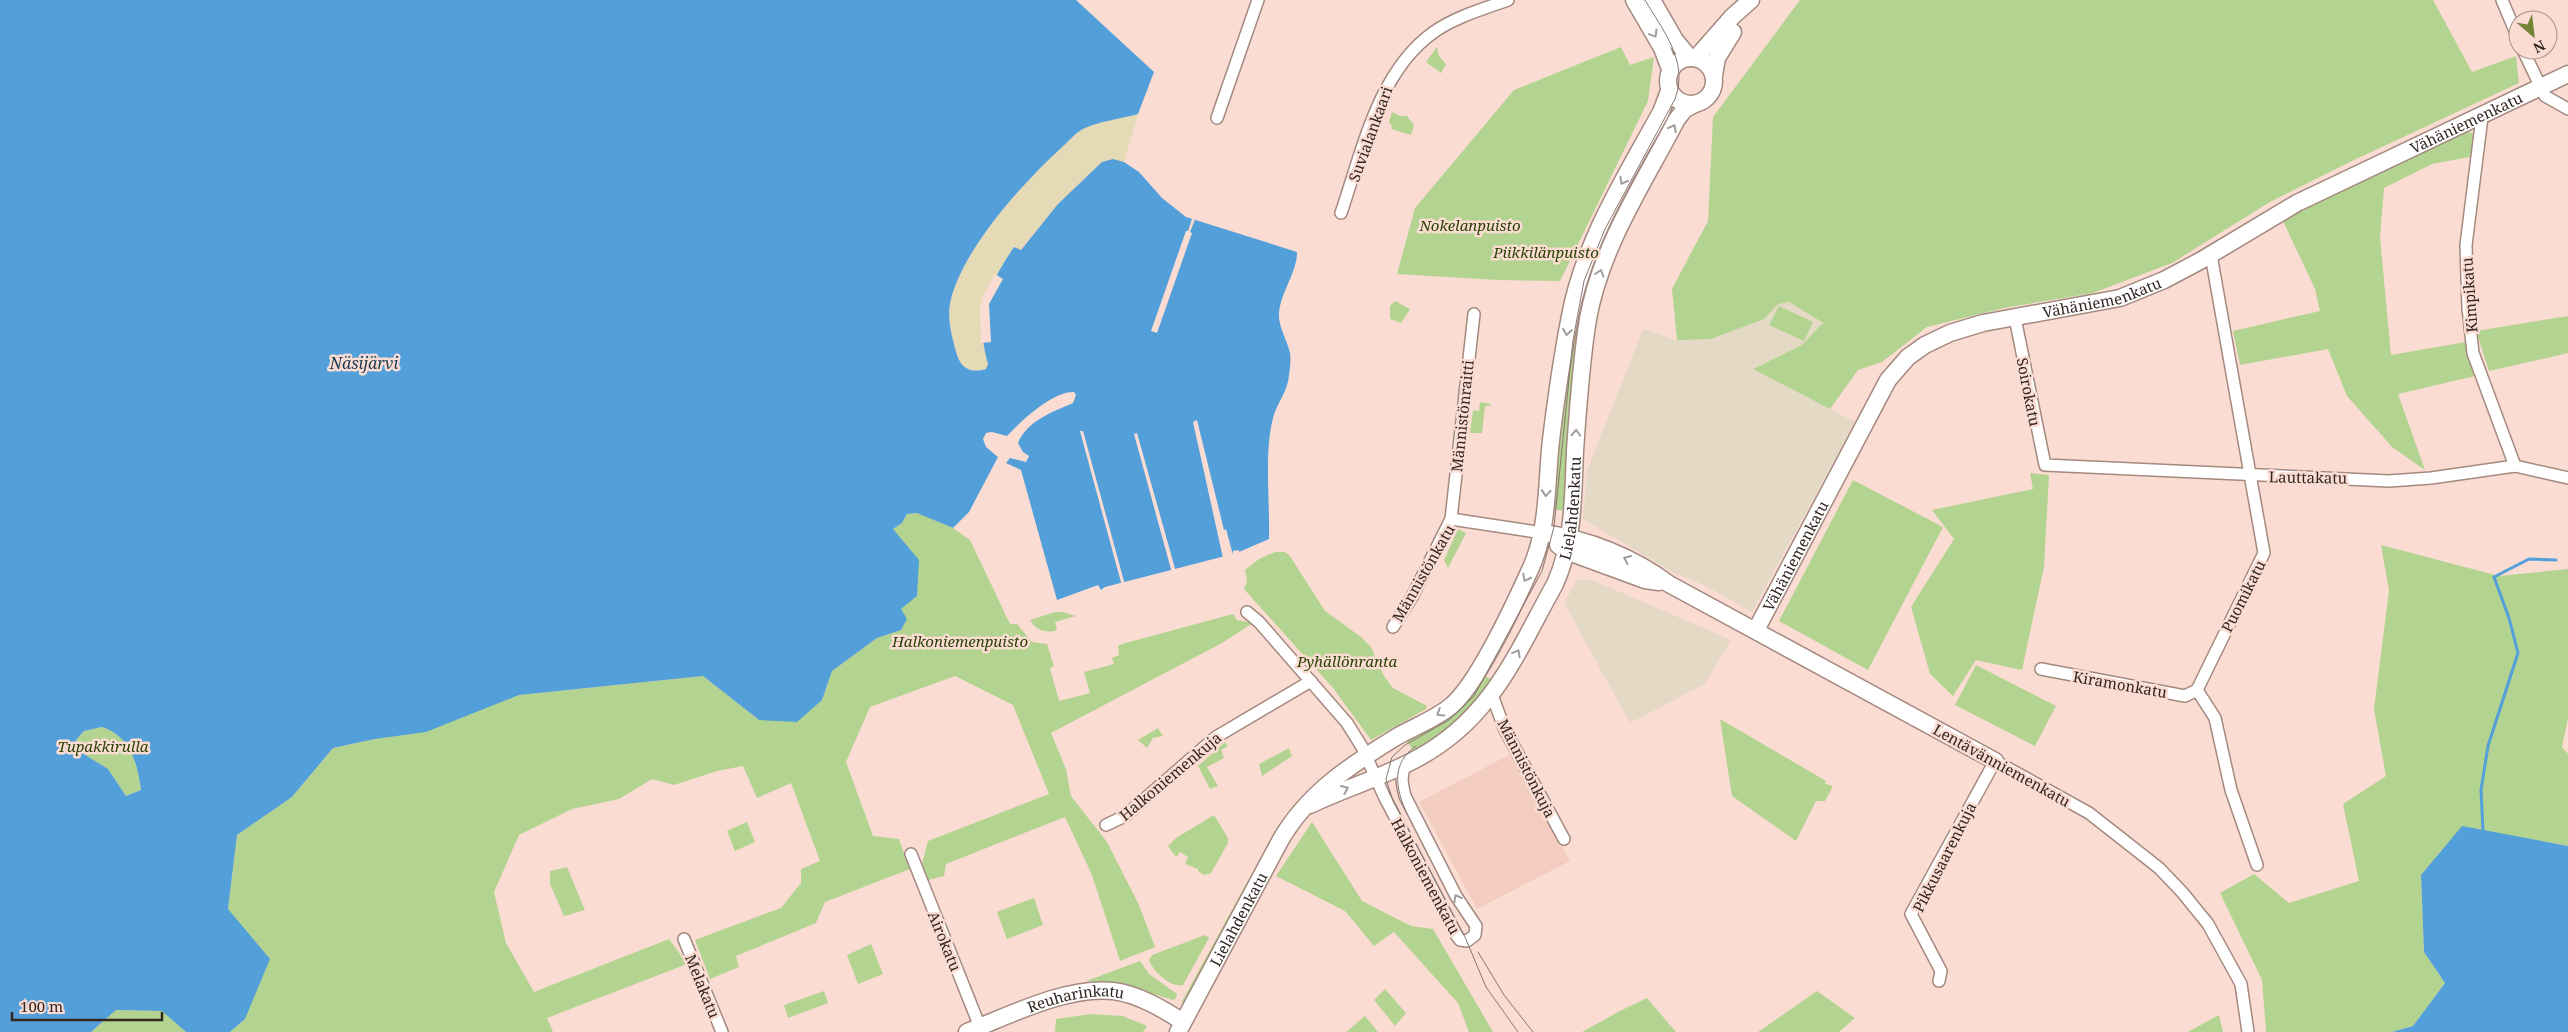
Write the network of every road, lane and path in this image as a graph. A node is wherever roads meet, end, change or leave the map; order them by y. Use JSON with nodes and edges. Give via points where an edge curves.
{"nodes":[{"id":1,"x":1258,"y":0,"type":"edge"},
{"id":2,"x":1508,"y":0,"type":"edge"},
{"id":3,"x":1634,"y":0,"type":"edge"},
{"id":4,"x":1652,"y":0,"type":"edge"},
{"id":5,"x":2502,"y":0,"type":"edge"},
{"id":6,"x":1749,"y":2,"type":"edge"},
{"id":7,"x":2508,"y":14,"type":"edge"},
{"id":8,"x":1693,"y":58,"type":"junction"},
{"id":9,"x":2527,"y":60,"type":"edge"},
{"id":10,"x":1670,"y":69,"type":"junction"},
{"id":11,"x":1714,"y":74,"type":"junction"},
{"id":12,"x":2568,"y":74,"type":"edge"},
{"id":13,"x":2540,"y":89,"type":"junction"},
{"id":14,"x":1669,"y":91,"type":"junction"},
{"id":15,"x":1695,"y":104,"type":"junction"},
{"id":16,"x":2568,"y":109,"type":"edge"},
{"id":17,"x":2482,"y":116,"type":"junction"},
{"id":18,"x":1217,"y":118,"type":"dead end"},
{"id":19,"x":1341,"y":213,"type":"dead end"},
{"id":20,"x":2211,"y":255,"type":"junction"},
{"id":21,"x":1474,"y":314,"type":"dead end"},
{"id":22,"x":2015,"y":318,"type":"junction"},
{"id":23,"x":2045,"y":465,"type":"joint"},
{"id":24,"x":2515,"y":466,"type":"junction"},
{"id":25,"x":2250,"y":476,"type":"junction"},
{"id":26,"x":2568,"y":478,"type":"edge"},
{"id":27,"x":1451,"y":520,"type":"junction"},
{"id":28,"x":1543,"y":532,"type":"junction"},
{"id":29,"x":1568,"y":543,"type":"junction"},
{"id":30,"x":1247,"y":612,"type":"dead end"},
{"id":31,"x":1392,"y":627,"type":"dead end"},
{"id":32,"x":1756,"y":630,"type":"junction"},
{"id":33,"x":2041,"y":670,"type":"dead end"},
{"id":34,"x":1311,"y":682,"type":"junction"},
{"id":35,"x":2197,"y":690,"type":"junction"},
{"id":36,"x":1492,"y":695,"type":"junction"},
{"id":37,"x":1366,"y":758,"type":"junction"},
{"id":38,"x":1995,"y":761,"type":"junction"},
{"id":39,"x":1406,"y":763,"type":"junction"},
{"id":40,"x":1375,"y":777,"type":"junction"},
{"id":41,"x":1301,"y":810,"type":"junction"},
{"id":42,"x":1106,"y":825,"type":"dead end"},
{"id":43,"x":1564,"y":840,"type":"dead end"},
{"id":44,"x":911,"y":854,"type":"dead end"},
{"id":45,"x":2257,"y":865,"type":"dead end"},
{"id":46,"x":684,"y":939,"type":"dead end"},
{"id":47,"x":1939,"y":980,"type":"dead end"},
{"id":48,"x":1180,"y":1027,"type":"edge"},
{"id":49,"x":974,"y":1030,"type":"edge"},
{"id":50,"x":722,"y":1032,"type":"edge"},
{"id":51,"x":2248,"y":1032,"type":"edge"}],
"edges":[{"from":1,"to":18,"type":"street"},
{"from":2,"to":19,"type":"street","name":"Suvialankaari","via":[[1434,32],[1400,64],[1384,88]]},
{"from":3,"to":10,"type":"main road","one_way":true,"via":[[1662,48]]},
{"from":4,"to":8,"type":"main road","via":[[1676,40]]},
{"from":5,"to":7,"type":"street"},
{"from":6,"to":8,"type":"main road"},
{"from":6,"to":11,"type":"main road","via":[[1720,50]]},
{"from":8,"to":10,"type":"main road","via":[[1678,61]]},
{"from":8,"to":11,"type":"main road","via":[[1704,62]]},
{"from":9,"to":13,"type":"street"},
{"from":10,"to":14,"type":"main road"},
{"from":11,"to":15,"type":"main road","via":[[1713,90]]},
{"from":12,"to":13,"type":"main road","name":"Vähäniemenkatu"},
{"from":13,"to":16,"type":"street","via":[[2545,96]]},
{"from":13,"to":17,"type":"main road","name":"Vähäniemenkatu"},
{"from":14,"to":15,"type":"main road","via":[[1680,102]]},
{"from":14,"to":28,"type":"main road","name":"Lielahdenkatu","one_way":true,"via":[[1592,242],[1576,284],[1551,440]]},
{"from":29,"to":15,"type":"main road","name":"Lielahdenkatu","one_way":true,"via":[[1578,409],[1588,318],[1596,287],[1608,251],[1680,114]]},
{"from":17,"to":20,"type":"main road","name":"Vähäniemenkatu","via":[[2297,203]]},
{"from":17,"to":24,"type":"street","name":"Kimpikatu","via":[[2466,245],[2468,308],[2473,352]]},
{"from":20,"to":22,"type":"main road","name":"Vähäniemenkatu","via":[[2164,280],[2120,298]]},
{"from":20,"to":25,"type":"street","name":"Puomikatu"},
{"from":21,"to":27,"type":"street","name":"Männistönraitti"},
{"from":22,"to":23,"type":"street","name":"Soirokatu"},
{"from":22,"to":32,"type":"main road","name":"Vähäniemenkatu","via":[[1982,323],[1937,338],[1908,357],[1888,380]]},
{"from":23,"to":25,"type":"street","name":"Lauttakatu"},
{"from":24,"to":25,"type":"street","name":"Lauttakatu","via":[[2431,478],[2389,480]]},
{"from":24,"to":26,"type":"street","name":"Lauttakatu"},
{"from":25,"to":35,"type":"street","name":"Puomikatu","via":[[2264,553]]},
{"from":27,"to":28,"type":"street","name":"Männistönkatu"},
{"from":27,"to":31,"type":"street","name":"Männistönkatu","via":[[1412,597]]},
{"from":28,"to":29,"type":"main road","name":"Lentävänniemenkatu"},
{"from":28,"to":37,"type":"main road","name":"Lielahdenkatu","one_way":true,"via":[[1530,572],[1461,696],[1441,713]]},
{"from":29,"to":32,"type":"main road","name":"Lentävänniemenkatu","via":[[1645,580],[1669,584]]},
{"from":36,"to":29,"type":"main road","name":"Lielahdenkatu","one_way":true,"via":[[1555,584]]},
{"from":30,"to":34,"type":"street","name":"Halkoniemenkatu"},
{"from":32,"to":38,"type":"main road","name":"Lentävänniemenkatu"},
{"from":33,"to":35,"type":"street","name":"Kiramonkatu","via":[[2185,696]]},
{"from":34,"to":37,"type":"street","name":"Halkoniemenkatu","via":[[1347,723]]},
{"from":34,"to":42,"type":"street","name":"Halkoniemenkuja","via":[[1216,737],[1125,816]]},
{"from":35,"to":45,"type":"street","via":[[2216,718],[2231,790]]},
{"from":36,"to":39,"type":"main road","name":"Lielahdenkatu","via":[[1460,731]]},
{"from":36,"to":43,"type":"street","name":"Männistönkuja","via":[[1505,730]]},
{"from":37,"to":40,"type":"street","name":"Halkoniemenkatu"},
{"from":37,"to":41,"type":"main road","name":"Lielahdenkatu","via":[[1320,789]]},
{"from":38,"to":47,"type":"street","name":"Pikkusaarenkuja","via":[[1911,914],[1941,971]]},
{"from":38,"to":51,"type":"street","name":"Lentävänniemenkatu","via":[[2089,813],[2159,868],[2182,892],[2208,924],[2241,984]]},
{"from":39,"to":40,"type":"main road","name":"Lielahdenkatu"},
{"from":40,"to":39,"type":"street","name":"Halkoniemenkatu","one_way":true,"via":[[1457,936],[1467,941],[1475,935],[1476,926],[1456,896],[1405,796],[1402,771]]},
{"from":41,"to":40,"type":"main road","name":"Lielahdenkatu","one_way":true},
{"from":41,"to":48,"type":"main road","name":"Lielahdenkatu","via":[[1280,841]]},
{"from":44,"to":49,"type":"street","name":"Airokatu"},
{"from":46,"to":50,"type":"street","name":"Melakatu"},
{"from":48,"to":49,"type":"main road","name":"Reuharinkatu","via":[[1134,997],[1094,991],[1064,996]]}]}
